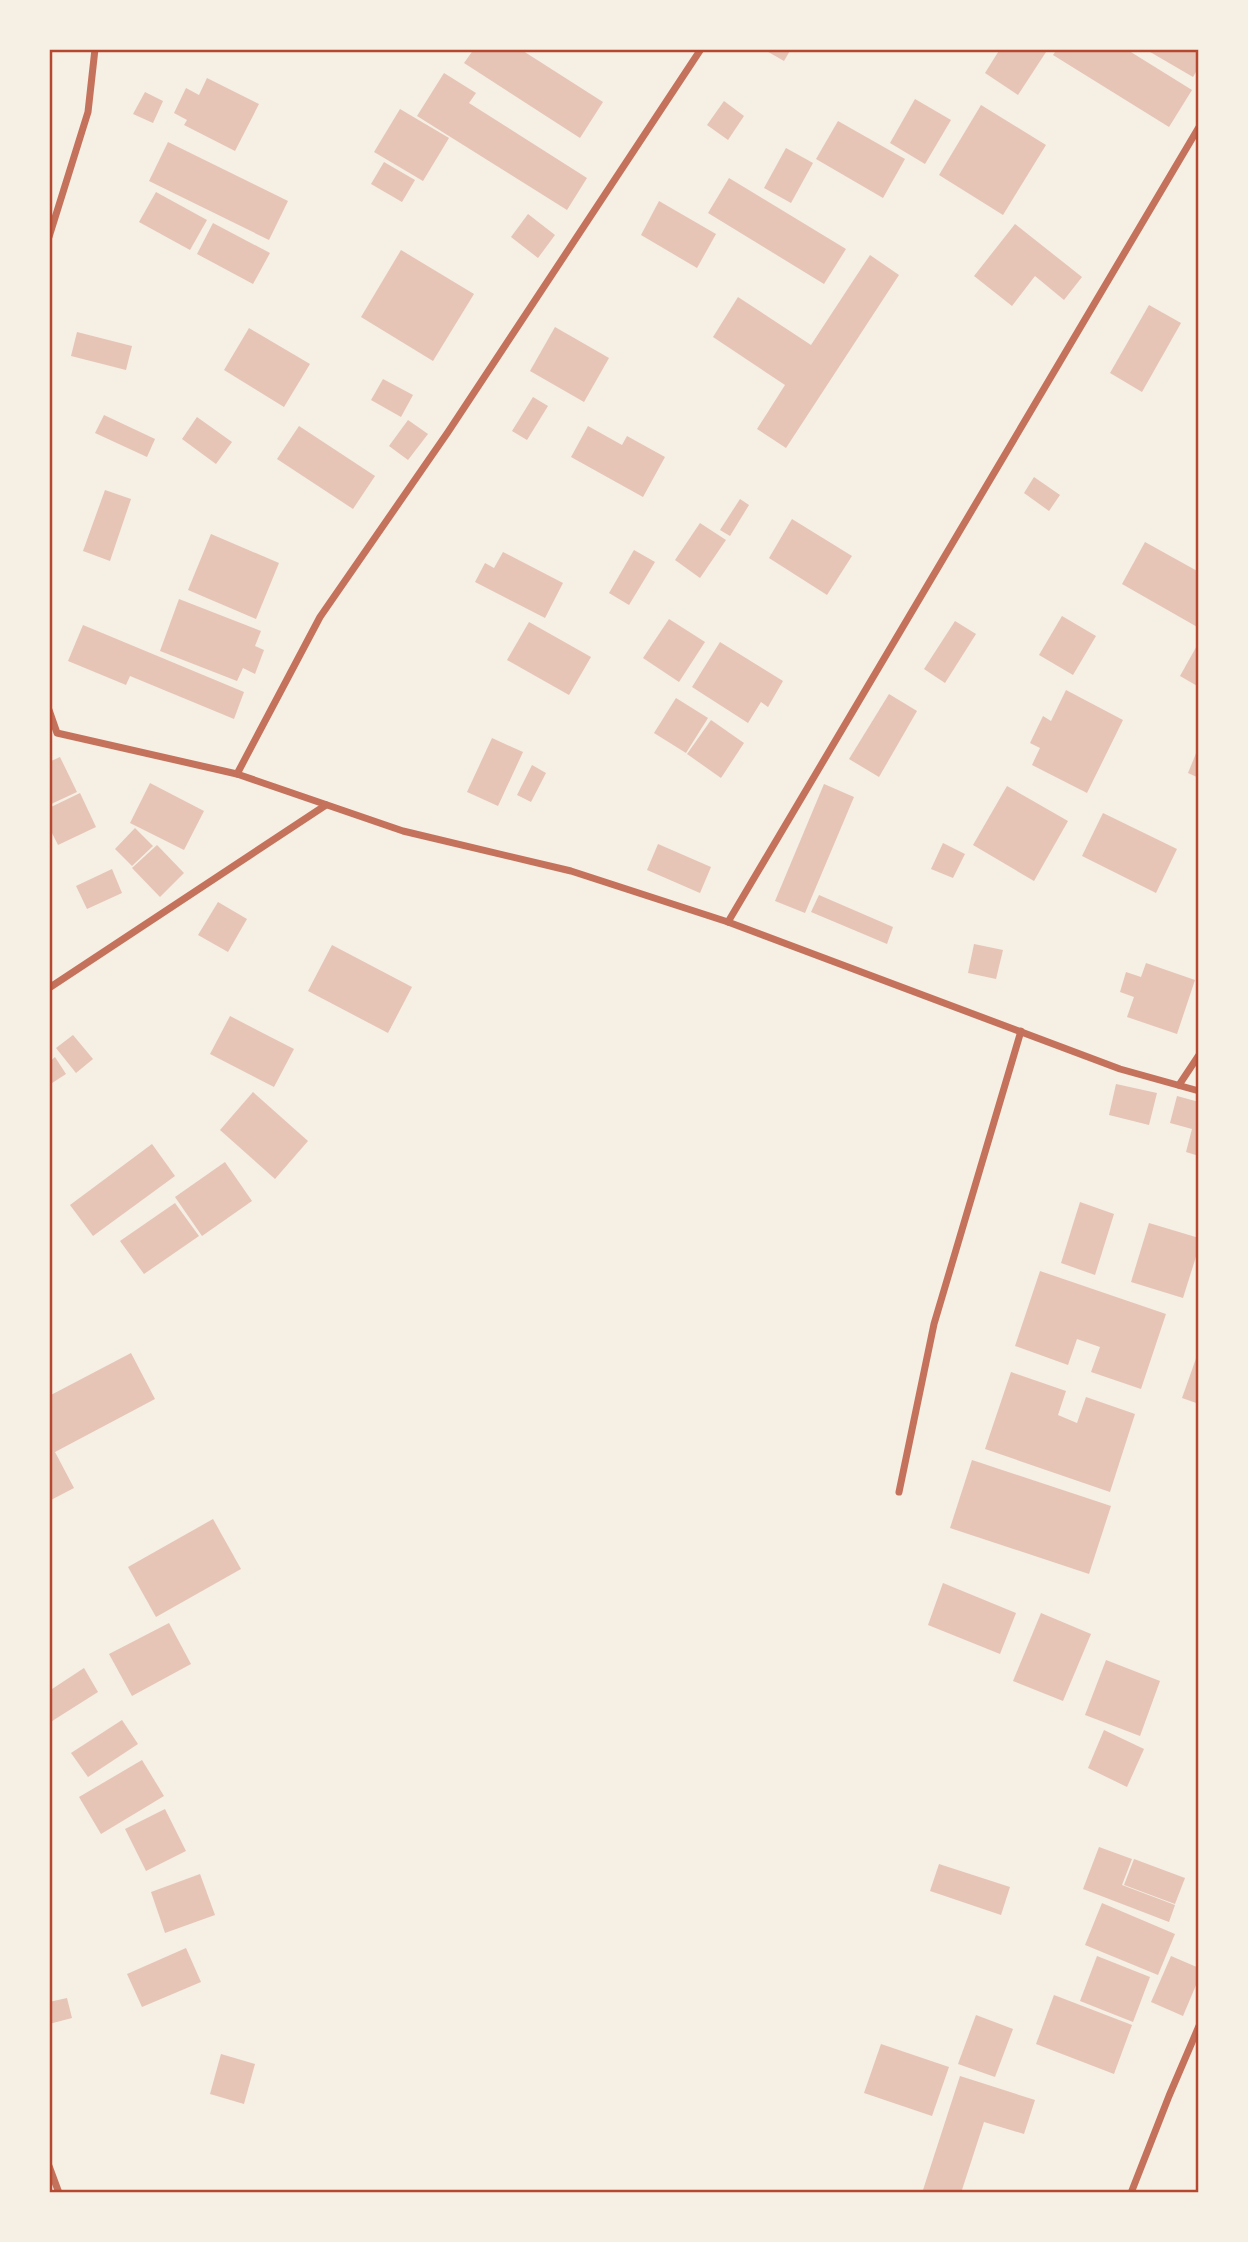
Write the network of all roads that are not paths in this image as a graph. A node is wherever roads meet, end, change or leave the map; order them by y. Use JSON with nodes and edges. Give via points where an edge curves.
{"nodes":[{"id":1,"x":95,"y":49,"type":"edge"},
{"id":2,"x":701,"y":49,"type":"edge"},
{"id":3,"x":1199,"y":127,"type":"edge"},
{"id":4,"x":49,"y":237,"type":"edge"},
{"id":5,"x":49,"y":710,"type":"edge"},
{"id":6,"x":237,"y":774,"type":"junction"},
{"id":7,"x":327,"y":805,"type":"junction"},
{"id":8,"x":728,"y":922,"type":"junction"},
{"id":9,"x":49,"y":988,"type":"edge"},
{"id":10,"x":1021,"y":1031,"type":"junction"},
{"id":11,"x":1199,"y":1055,"type":"edge"},
{"id":12,"x":1179,"y":1085,"type":"junction"},
{"id":13,"x":1199,"y":1091,"type":"edge"},
{"id":14,"x":899,"y":1492,"type":"dead end"},
{"id":15,"x":1199,"y":2026,"type":"edge"},
{"id":16,"x":49,"y":2166,"type":"edge"},
{"id":17,"x":59,"y":2193,"type":"edge"},
{"id":18,"x":1131,"y":2193,"type":"edge"}],
"edges":[{"from":1,"to":4,"type":"street","via":[[88,112]]},
{"from":2,"to":6,"type":"street","via":[[320,617]]},
{"from":3,"to":8,"type":"street"},
{"from":5,"to":6,"type":"street","via":[[57,733]]},
{"from":6,"to":7,"type":"street"},
{"from":7,"to":8,"type":"street","via":[[403,831],[571,871]]},
{"from":7,"to":9,"type":"street"},
{"from":8,"to":10,"type":"street"},
{"from":10,"to":12,"type":"street","via":[[1120,1069]]},
{"from":10,"to":14,"type":"street","via":[[934,1324]]},
{"from":11,"to":12,"type":"street"},
{"from":12,"to":13,"type":"street"},
{"from":15,"to":18,"type":"street"},
{"from":16,"to":17,"type":"street"}]}
